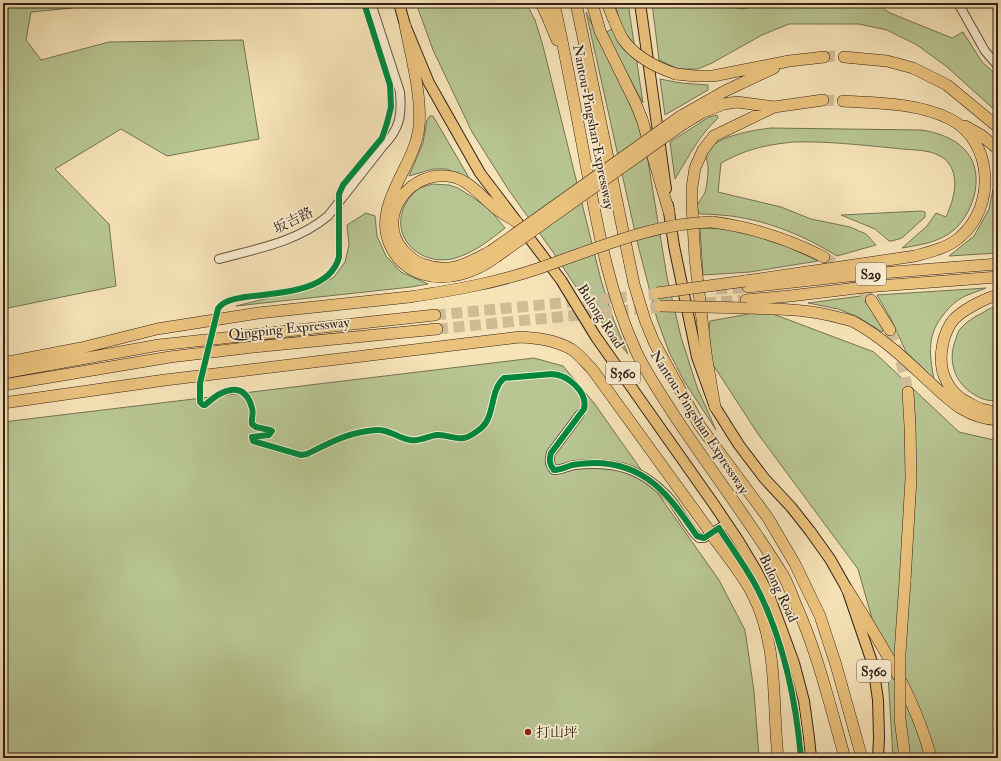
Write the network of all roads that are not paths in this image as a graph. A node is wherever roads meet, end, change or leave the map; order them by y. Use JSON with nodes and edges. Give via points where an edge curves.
{"nodes":[{"id":1,"x":371,"y":3,"type":"edge"},
{"id":2,"x":399,"y":3,"type":"edge"},
{"id":3,"x":541,"y":3,"type":"edge"},
{"id":4,"x":554,"y":3,"type":"edge"},
{"id":5,"x":576,"y":3,"type":"edge"},
{"id":6,"x":592,"y":3,"type":"edge"},
{"id":7,"x":608,"y":3,"type":"edge"},
{"id":8,"x":640,"y":3,"type":"edge"},
{"id":9,"x":958,"y":3,"type":"edge"},
{"id":10,"x":405,"y":25,"type":"junction"},
{"id":11,"x":824,"y":57,"type":"tunnel mouth"},
{"id":12,"x":844,"y":57,"type":"tunnel mouth"},
{"id":13,"x":789,"y":61,"type":"junction"},
{"id":14,"x":998,"y":66,"type":"edge"},
{"id":15,"x":572,"y":92,"type":"junction"},
{"id":16,"x":823,"y":100,"type":"tunnel mouth"},
{"id":17,"x":843,"y":101,"type":"tunnel mouth"},
{"id":18,"x":774,"y":107,"type":"junction"},
{"id":19,"x":950,"y":119,"type":"junction"},
{"id":20,"x":682,"y":120,"type":"junction"},
{"id":21,"x":998,"y":127,"type":"edge"},
{"id":22,"x":998,"y":149,"type":"edge"},
{"id":23,"x":669,"y":212,"type":"junction"},
{"id":24,"x":517,"y":222,"type":"junction"},
{"id":25,"x":494,"y":254,"type":"junction"},
{"id":26,"x":824,"y":257,"type":"tunnel mouth"},
{"id":27,"x":219,"y":259,"type":"dead end"},
{"id":28,"x":998,"y":264,"type":"edge"},
{"id":29,"x":998,"y":277,"type":"edge"},
{"id":30,"x":745,"y":284,"type":"junction"},
{"id":31,"x":657,"y":293,"type":"tunnel mouth"},
{"id":32,"x":998,"y":295,"type":"edge"},
{"id":33,"x":871,"y":300,"type":"tunnel mouth"},
{"id":34,"x":746,"y":304,"type":"junction"},
{"id":35,"x":660,"y":306,"type":"tunnel mouth"},
{"id":36,"x":435,"y":315,"type":"tunnel mouth"},
{"id":37,"x":437,"y":329,"type":"tunnel mouth"},
{"id":38,"x":890,"y":330,"type":"tunnel mouth"},
{"id":39,"x":3,"y":364,"type":"edge"},
{"id":40,"x":3,"y":372,"type":"edge"},
{"id":41,"x":3,"y":385,"type":"edge"},
{"id":42,"x":908,"y":392,"type":"tunnel mouth"},
{"id":43,"x":3,"y":403,"type":"edge"},
{"id":44,"x":715,"y":407,"type":"junction"},
{"id":45,"x":998,"y":411,"type":"edge"},
{"id":46,"x":580,"y":414,"type":"dead end"},
{"id":47,"x":998,"y":420,"type":"edge"},
{"id":48,"x":727,"y":523,"type":"junction"},
{"id":49,"x":847,"y":589,"type":"junction"},
{"id":50,"x":843,"y":753,"type":"edge"},
{"id":51,"x":778,"y":758,"type":"edge"},
{"id":52,"x":811,"y":758,"type":"edge"},
{"id":53,"x":862,"y":758,"type":"edge"},
{"id":54,"x":878,"y":758,"type":"edge"},
{"id":55,"x":905,"y":758,"type":"edge"},
{"id":56,"x":931,"y":758,"type":"edge"}],
"edges":[{"from":1,"to":27,"type":"street","name":"坂吉路","via":[[400,92],[400,117],[392,137],[321,222],[276,243]]},
{"from":2,"to":10,"type":"main road","name":"Bulong Road","number":"S360"},
{"from":3,"to":15,"type":"highway"},
{"from":4,"to":15,"type":"highway","name":"Nantou-Pingshan Expressway"},
{"from":5,"to":53,"type":"highway","name":"Nantou-Pingshan Expressway","via":[[634,284],[645,320],[654,342],[700,426],[768,518],[795,564],[820,616]]},
{"from":6,"to":23,"type":"highway","via":[[600,31],[642,119]]},
{"from":7,"to":13,"type":"highway","bridge":true,"via":[[612,18],[633,50],[661,69],[676,74],[713,76]]},
{"from":8,"to":23,"type":"main road","number":"S360"},
{"from":9,"to":14,"type":"street","via":[[984,51]]},
{"from":10,"to":24,"type":"main road","name":"Bulong Road","number":"S360","via":[[429,83],[451,123],[480,173]]},
{"from":10,"to":25,"type":"highway","via":[[419,104],[419,126],[415,147],[388,206],[388,242],[403,263],[417,272],[435,277],[454,276],[472,271],[485,265]]},
{"from":11,"to":13,"type":"highway"},
{"from":12,"to":21,"type":"highway","via":[[887,61],[913,68],[947,85]]},
{"from":13,"to":20,"type":"highway","via":[[725,91]]},
{"from":15,"to":50,"type":"highway","name":"Nantou-Pingshan Expressway","via":[[598,228],[612,289],[624,324],[657,388],[784,577],[806,626]]},
{"from":16,"to":18,"type":"highway"},
{"from":17,"to":19,"type":"highway","via":[[921,108]]},
{"from":18,"to":20,"type":"highway","via":[[737,102],[724,104]]},
{"from":18,"to":44,"type":"highway","via":[[714,136],[703,150],[695,168],[692,206],[695,258]]},
{"from":19,"to":22,"type":"highway","via":[[981,135]]},
{"from":19,"to":30,"type":"highway","via":[[961,126],[977,146],[985,176],[984,196],[979,214],[958,239],[915,256]]},
{"from":20,"to":25,"type":"highway","bridge":true},
{"from":23,"to":44,"type":"main road","number":"S360","via":[[698,356]]},
{"from":24,"to":25,"type":"highway","via":[[492,206],[463,181],[452,177],[432,177],[418,181],[399,201],[393,227],[396,239],[413,260],[431,266],[454,268]]},
{"from":24,"to":48,"type":"main road","name":"Bulong Road","number":"S360","via":[[561,280],[596,337]]},
{"from":26,"to":39,"type":"highway","bridge":true,"via":[[770,234],[735,225],[696,222],[628,237],[501,280],[460,289],[258,313],[157,329]]},
{"from":28,"to":30,"type":"highway","number":"S29"},
{"from":29,"to":34,"type":"highway","number":"S29","via":[[865,287]]},
{"from":30,"to":31,"type":"highway","bridge":true},
{"from":32,"to":45,"type":"highway","via":[[970,307],[951,322],[942,345],[942,365],[947,382],[960,398],[977,408]]},
{"from":33,"to":38,"type":"highway"},
{"from":34,"to":35,"type":"highway","bridge":true},
{"from":34,"to":47,"type":"highway","via":[[821,312],[853,322],[881,339],[951,403],[970,414],[987,420]]},
{"from":36,"to":40,"type":"highway","name":"Qingping Expressway","via":[[159,345]]},
{"from":37,"to":41,"type":"highway","name":"Qingping Expressway","via":[[170,356]]},
{"from":42,"to":55,"type":"highway","bridge":true,"via":[[911,478],[900,661],[900,719]]},
{"from":43,"to":51,"type":"highway","via":[[520,337],[554,341],[572,350],[592,369],[752,593],[767,631],[770,647]]},
{"from":44,"to":49,"type":"main road","number":"S360","via":[[764,478],[814,537]]},
{"from":46,"to":48,"type":"street","via":[[551,453],[550,465],[554,470],[593,463],[632,470],[657,485],[699,538],[704,538]]},
{"from":48,"to":52,"type":"main road","name":"Bulong Road","number":"S360","via":[[756,570],[782,626],[804,701]]},
{"from":49,"to":54,"type":"main road","number":"S360","via":[[873,665],[878,700]]},
{"from":49,"to":56,"type":"highway","via":[[899,675]]}]}
